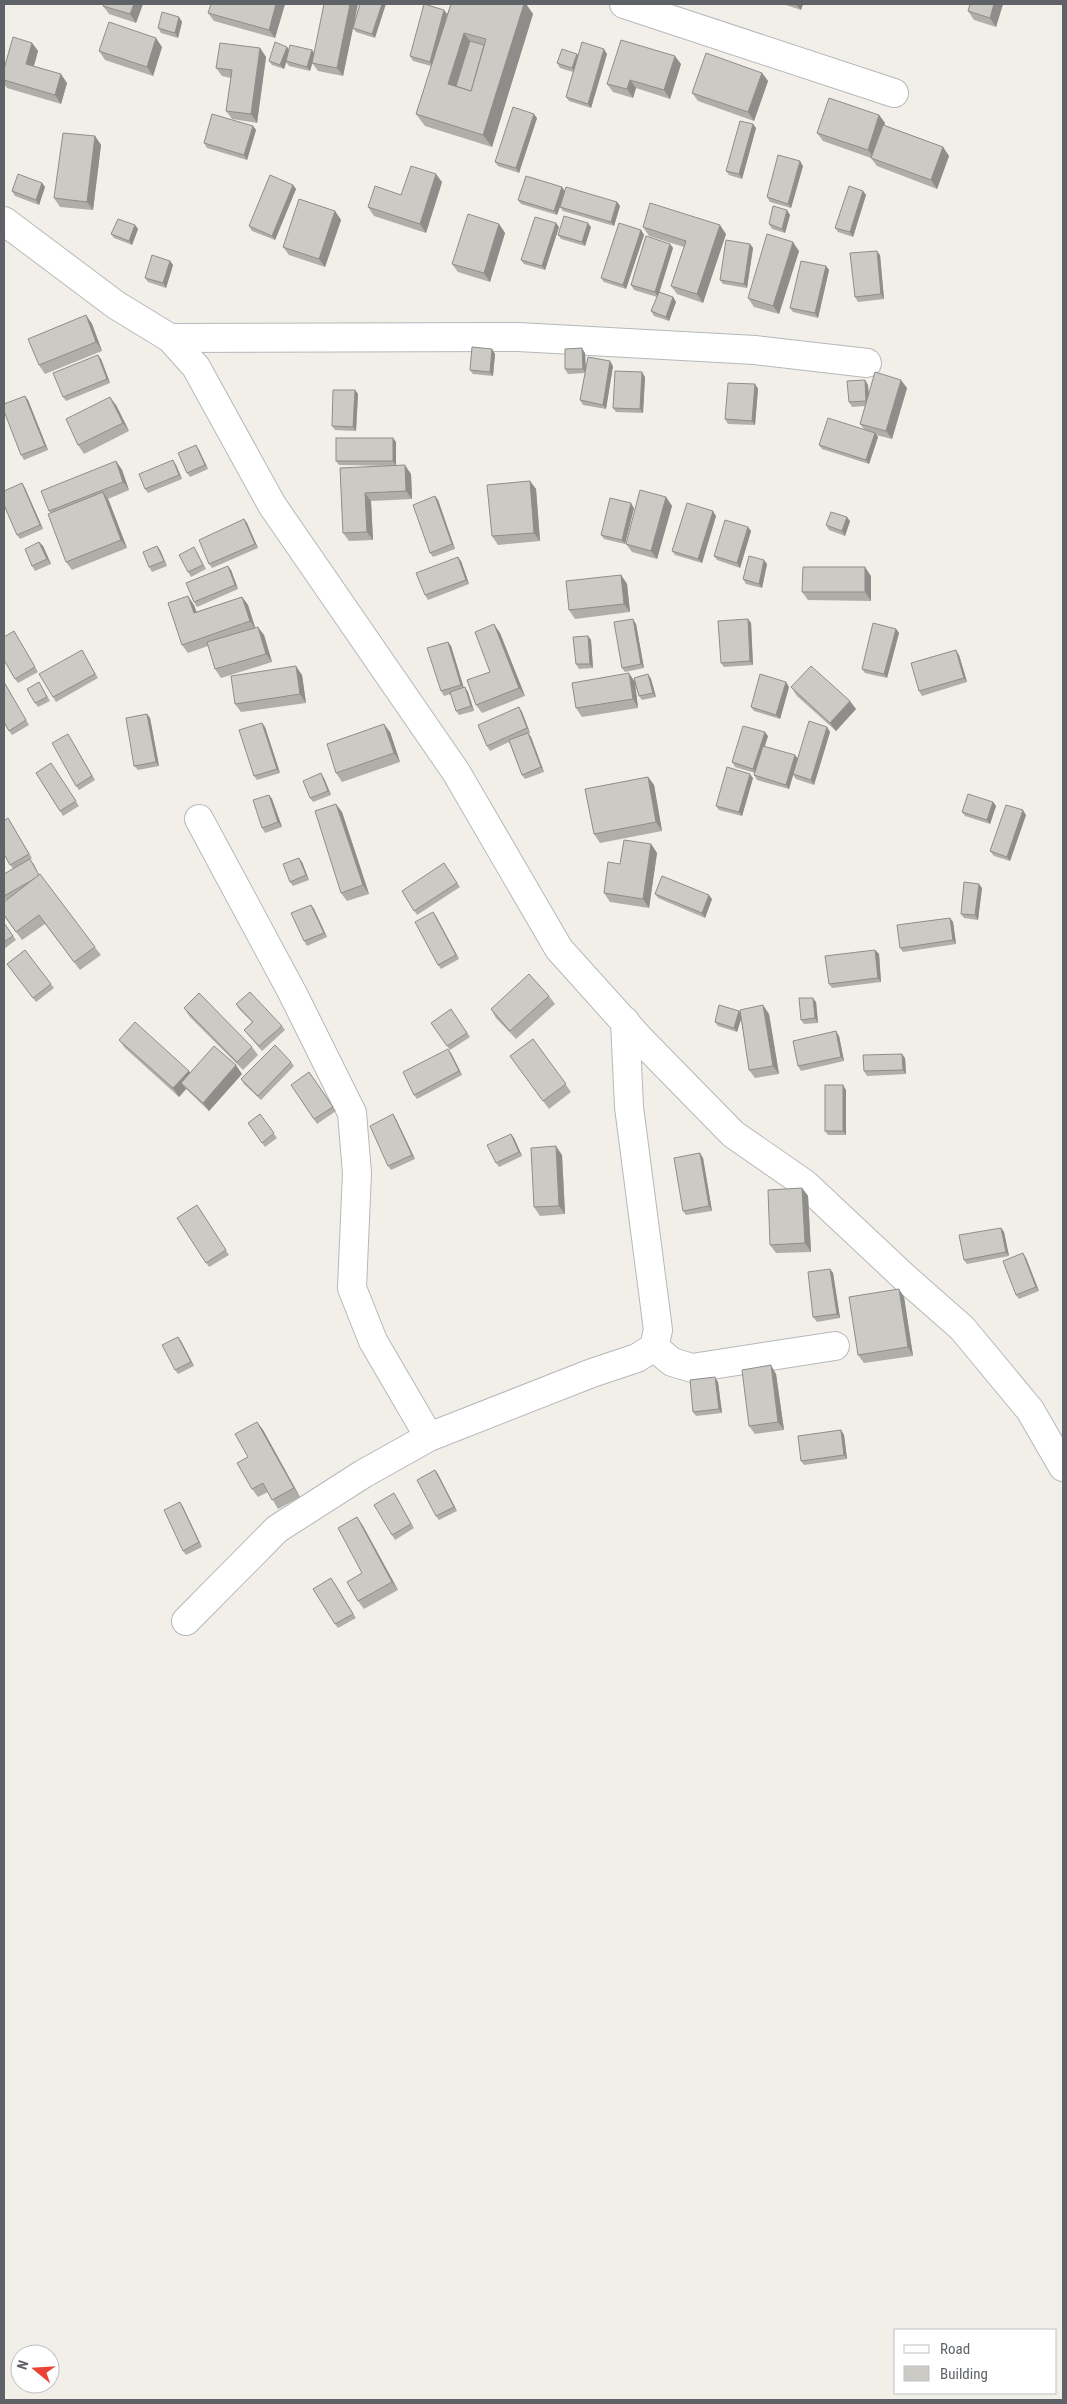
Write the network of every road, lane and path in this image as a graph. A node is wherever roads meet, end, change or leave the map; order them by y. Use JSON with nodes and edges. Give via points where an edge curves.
{"nodes":[{"id":1,"x":624,"y":4,"type":"edge"},
{"id":2,"x":894,"y":94,"type":"dead end"},
{"id":3,"x":4,"y":221,"type":"edge"},
{"id":4,"x":170,"y":338,"type":"junction"},
{"id":5,"x":867,"y":363,"type":"dead end"},
{"id":6,"x":199,"y":819,"type":"dead end"},
{"id":7,"x":624,"y":1021,"type":"junction"},
{"id":8,"x":835,"y":1346,"type":"dead end"},
{"id":9,"x":654,"y":1347,"type":"junction"},
{"id":10,"x":429,"y":1437,"type":"junction"},
{"id":11,"x":1063,"y":1467,"type":"edge"},
{"id":12,"x":186,"y":1621,"type":"dead end"}],
"edges":[{"from":1,"to":2,"type":"street"},
{"from":3,"to":4,"type":"street","via":[[116,305]]},
{"from":4,"to":5,"type":"street","via":[[518,337],[755,350]]},
{"from":4,"to":7,"type":"street","via":[[196,367],[272,505],[456,772],[560,949]]},
{"from":6,"to":10,"type":"street","via":[[352,1112],[357,1174],[352,1288],[373,1341]]},
{"from":7,"to":9,"type":"street","via":[[629,1106],[658,1330]]},
{"from":7,"to":11,"type":"street","via":[[733,1134],[805,1184],[962,1328],[1030,1410]]},
{"from":8,"to":9,"type":"street","via":[[692,1368],[672,1362]]},
{"from":9,"to":10,"type":"street","via":[[638,1358]]},
{"from":10,"to":12,"type":"street","via":[[363,1474],[277,1529]]}]}
